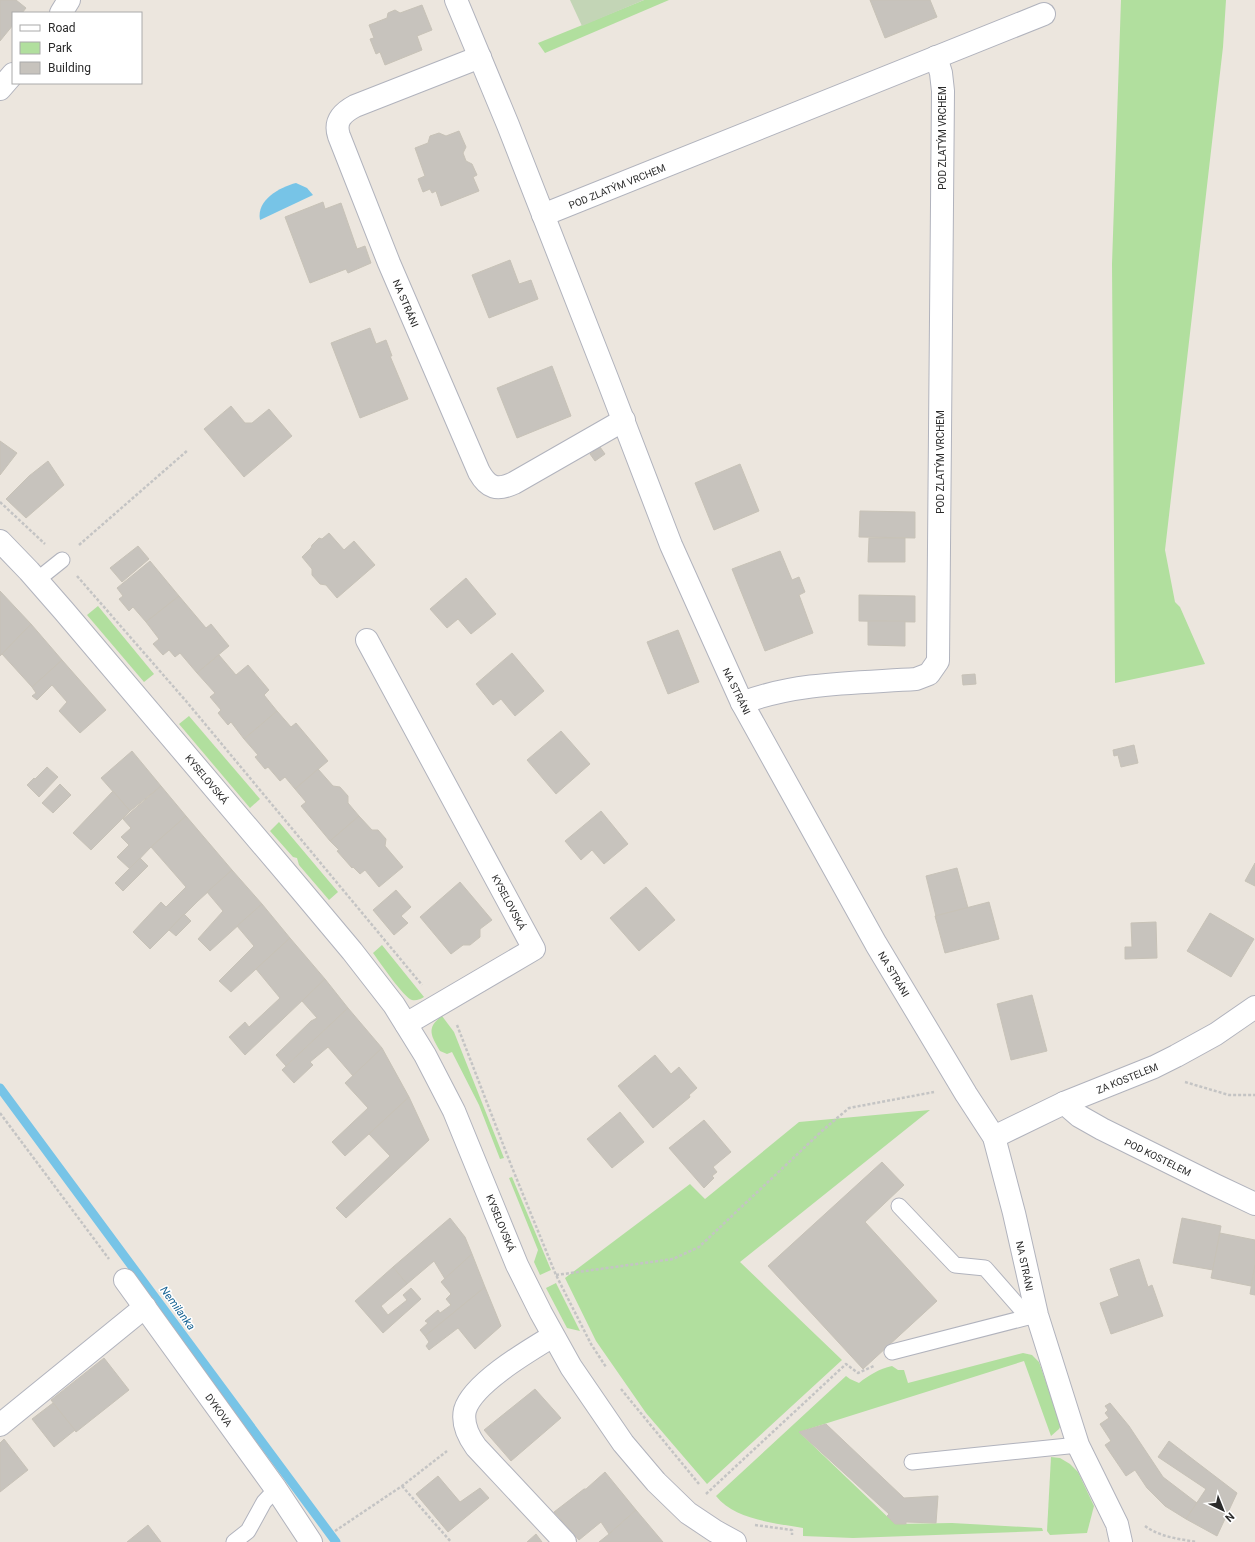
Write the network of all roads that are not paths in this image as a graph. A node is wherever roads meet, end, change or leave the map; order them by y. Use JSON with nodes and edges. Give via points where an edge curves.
{"nodes":[{"id":1,"x":69,"y":0,"type":"edge"},
{"id":2,"x":456,"y":0,"type":"edge"},
{"id":3,"x":62,"y":12,"type":"edge"},
{"id":4,"x":1044,"y":14,"type":"dead end"},
{"id":5,"x":480,"y":57,"type":"junction"},
{"id":6,"x":936,"y":57,"type":"junction"},
{"id":7,"x":12,"y":75,"type":"edge"},
{"id":8,"x":0,"y":88,"type":"edge"},
{"id":9,"x":543,"y":215,"type":"junction"},
{"id":10,"x":624,"y":420,"type":"junction"},
{"id":11,"x":0,"y":541,"type":"edge"},
{"id":12,"x":62,"y":560,"type":"road end"},
{"id":13,"x":37,"y":580,"type":"junction"},
{"id":14,"x":367,"y":640,"type":"dead end"},
{"id":15,"x":742,"y":703,"type":"junction"},
{"id":16,"x":1255,"y":1007,"type":"edge"},
{"id":17,"x":406,"y":1024,"type":"junction"},
{"id":18,"x":1064,"y":1103,"type":"junction"},
{"id":19,"x":994,"y":1137,"type":"junction"},
{"id":20,"x":1255,"y":1204,"type":"edge"},
{"id":21,"x":899,"y":1206,"type":"dead end"},
{"id":22,"x":125,"y":1280,"type":"road end"},
{"id":23,"x":145,"y":1307,"type":"junction"},
{"id":24,"x":1032,"y":1316,"type":"junction"},
{"id":25,"x":553,"y":1336,"type":"junction"},
{"id":26,"x":892,"y":1352,"type":"road end"},
{"id":27,"x":0,"y":1425,"type":"edge"},
{"id":28,"x":1078,"y":1445,"type":"junction"},
{"id":29,"x":912,"y":1462,"type":"dead end"},
{"id":30,"x":276,"y":1489,"type":"junction"},
{"id":31,"x":234,"y":1542,"type":"edge"},
{"id":32,"x":312,"y":1542,"type":"edge"},
{"id":33,"x":565,"y":1542,"type":"edge"},
{"id":34,"x":735,"y":1542,"type":"edge"},
{"id":35,"x":1121,"y":1542,"type":"edge"}],
"edges":[{"from":1,"to":3,"type":"street"},
{"from":2,"to":5,"type":"street","name":"NA STRÁNI"},
{"from":4,"to":6,"type":"street","name":"POD ZLATÝM VRCHEM"},
{"from":5,"to":9,"type":"street","name":"NA STRÁNI"},
{"from":5,"to":10,"type":"street","name":"NA STRÁNI","via":[[355,106],[340,117],[337,126],[339,136],[389,263],[479,472],[487,484],[502,488],[514,483]]},
{"from":6,"to":9,"type":"street","name":"POD ZLATÝM VRCHEM"},
{"from":6,"to":15,"type":"street","name":"POD ZLATÝM VRCHEM","via":[[943,92],[938,661],[929,674],[916,679],[823,685],[758,697]]},
{"from":7,"to":8,"type":"street"},
{"from":9,"to":10,"type":"street","name":"NA STRÁNI"},
{"from":10,"to":15,"type":"street","name":"NA STRÁNI","via":[[671,545]]},
{"from":11,"to":13,"type":"street","name":"KYSELOVSKÁ"},
{"from":12,"to":13,"type":"lane"},
{"from":13,"to":17,"type":"street","name":"KYSELOVSKÁ","via":[[348,946]]},
{"from":14,"to":17,"type":"street","name":"KYSELOVSKÁ","via":[[534,949]]},
{"from":15,"to":19,"type":"street","name":"NA STRÁNI","via":[[876,944]]},
{"from":16,"to":18,"type":"street","name":"ZA KOSTELEM","via":[[1216,1034],[1154,1067]]},
{"from":17,"to":25,"type":"street","name":"KYSELOVSKÁ","via":[[454,1111],[517,1265]]},
{"from":18,"to":19,"type":"street","name":"ZA KOSTELEM"},
{"from":18,"to":20,"type":"street","name":"POD KOSTELEM","via":[[1102,1130]]},
{"from":19,"to":24,"type":"street","name":"NA STRÁNI","via":[[1014,1213]]},
{"from":21,"to":24,"type":"lane","via":[[955,1264],[985,1268]]},
{"from":22,"to":23,"type":"street","name":"DYKOVA"},
{"from":23,"to":27,"type":"street"},
{"from":23,"to":30,"type":"street","name":"DYKOVA"},
{"from":24,"to":26,"type":"lane"},
{"from":24,"to":28,"type":"street","name":"NA STRÁNI"},
{"from":25,"to":33,"type":"street","via":[[489,1380],[473,1395],[464,1415],[468,1434],[476,1446]]},
{"from":25,"to":34,"type":"street","name":"KYSELOVSKÁ","via":[[623,1443],[656,1482],[688,1513]]},
{"from":28,"to":29,"type":"lane"},
{"from":28,"to":35,"type":"street","name":"NA STRÁNI","via":[[1117,1524]]},
{"from":30,"to":31,"type":"lane","via":[[264,1502],[248,1531]]},
{"from":30,"to":32,"type":"street","name":"DYKOVA"}]}
